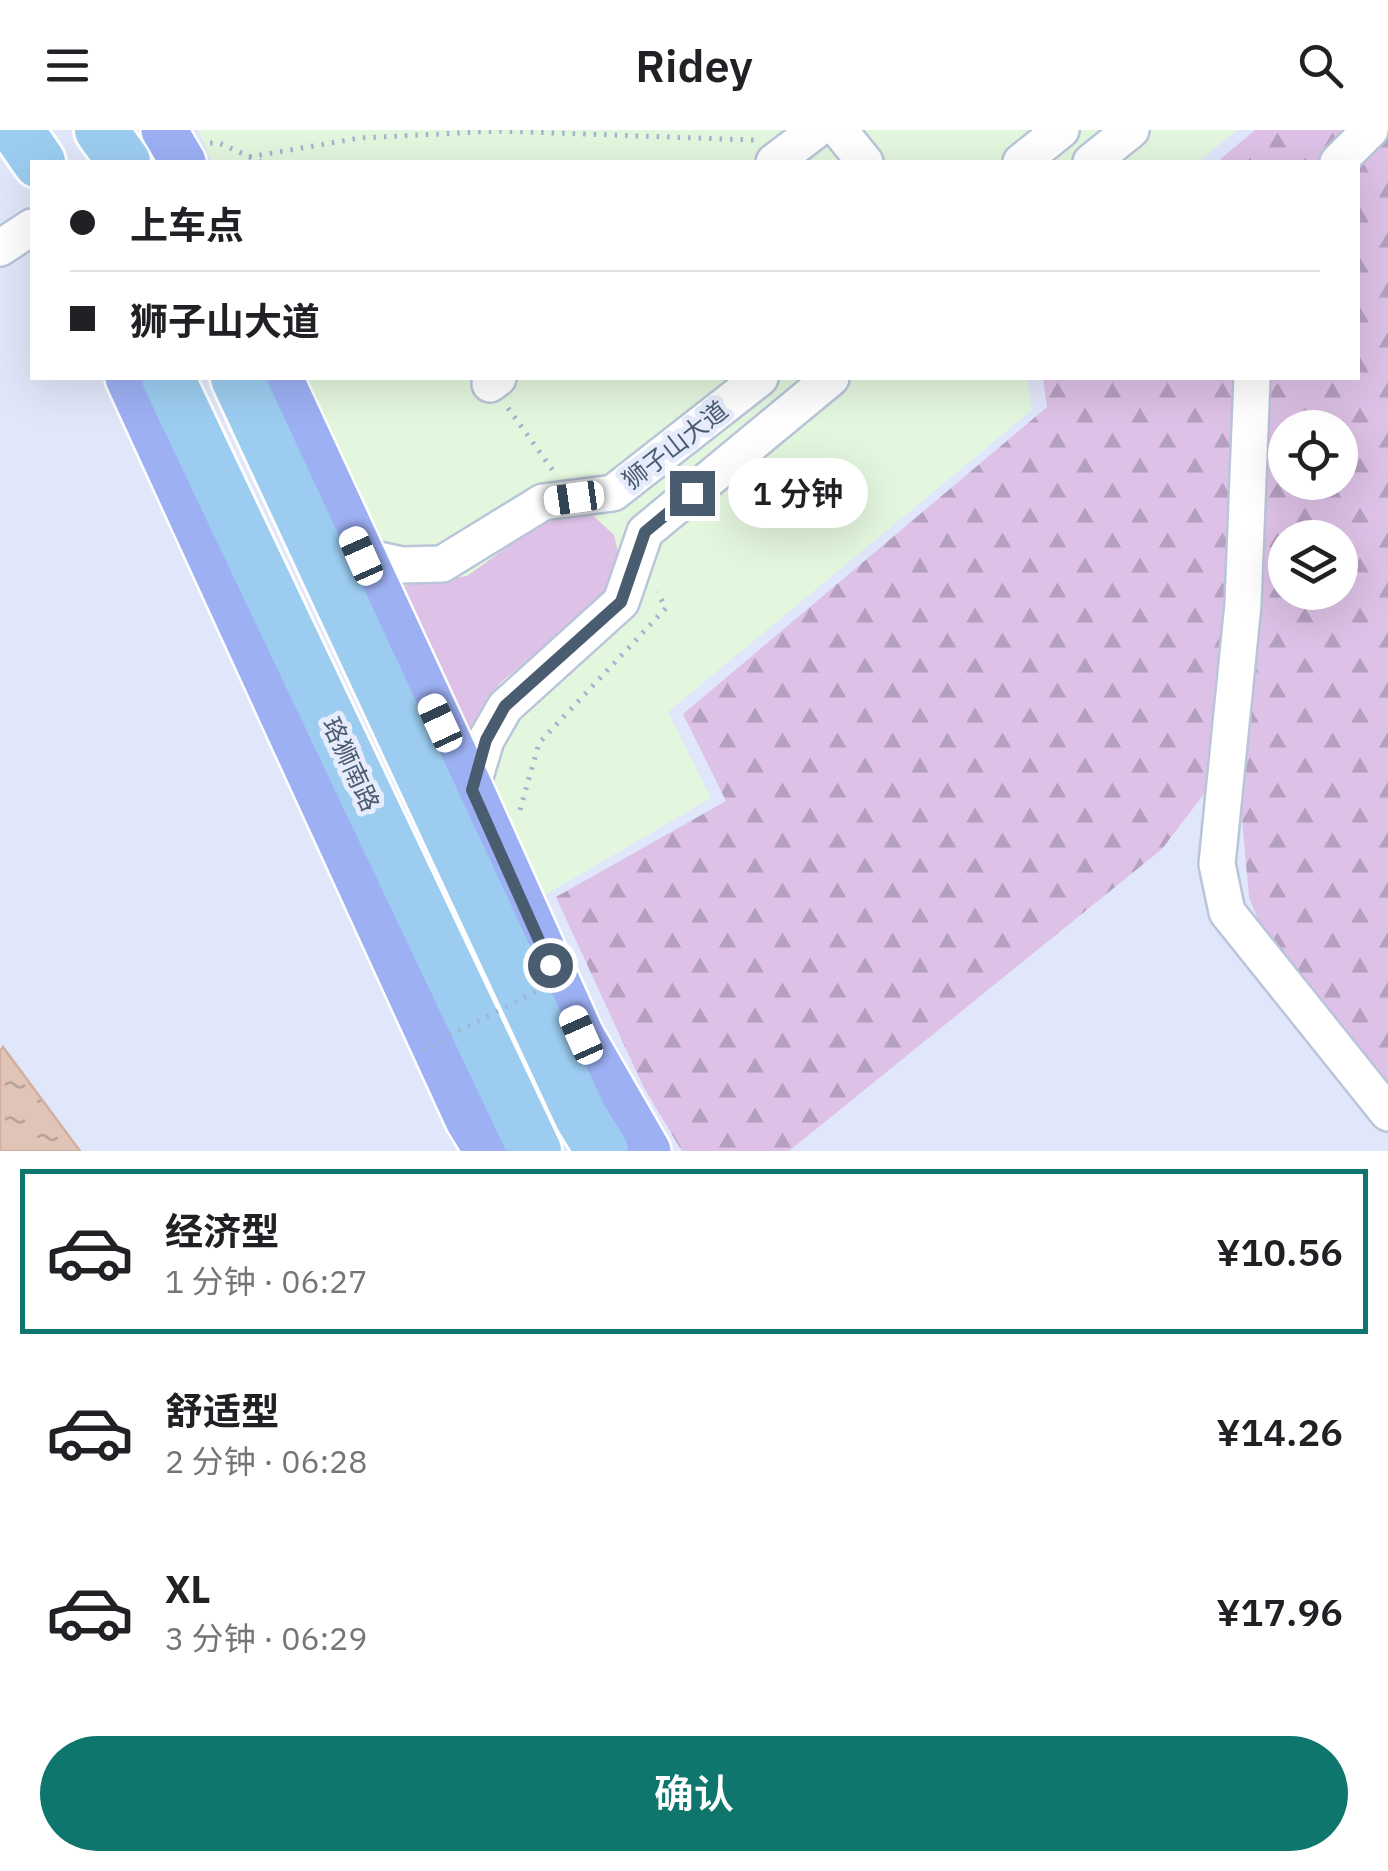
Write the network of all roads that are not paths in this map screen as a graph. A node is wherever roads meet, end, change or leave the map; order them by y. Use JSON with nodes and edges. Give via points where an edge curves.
{"nodes":[{"id":1,"x":8,"y":130,"type":"edge"},
{"id":2,"x":16,"y":130,"type":"edge"},
{"id":3,"x":55,"y":130,"type":"edge"},
{"id":4,"x":101,"y":130,"type":"edge"},
{"id":5,"x":124,"y":130,"type":"edge"},
{"id":6,"x":839,"y":130,"type":"edge"},
{"id":7,"x":1061,"y":130,"type":"edge"},
{"id":8,"x":1131,"y":130,"type":"edge"},
{"id":9,"x":1370,"y":130,"type":"edge"},
{"id":10,"x":166,"y":152,"type":"edge"},
{"id":11,"x":38,"y":160,"type":"edge"},
{"id":12,"x":69,"y":160,"type":"edge"},
{"id":13,"x":123,"y":160,"type":"edge"},
{"id":14,"x":863,"y":160,"type":"edge"},
{"id":15,"x":1024,"y":160,"type":"edge"},
{"id":16,"x":1094,"y":160,"type":"edge"},
{"id":17,"x":1340,"y":160,"type":"edge"},
{"id":18,"x":30,"y":178,"type":"edge"},
{"id":19,"x":30,"y":228,"type":"edge"},
{"id":20,"x":0,"y":248,"type":"edge"},
{"id":21,"x":129,"y":380,"type":"edge"},
{"id":22,"x":169,"y":380,"type":"edge"},
{"id":23,"x":239,"y":380,"type":"edge"},
{"id":24,"x":281,"y":380,"type":"edge"},
{"id":25,"x":757,"y":380,"type":"edge"},
{"id":26,"x":829,"y":380,"type":"edge"},
{"id":27,"x":1252,"y":380,"type":"edge"},
{"id":28,"x":361,"y":556,"type":"junction"},
{"id":29,"x":472,"y":790,"type":"junction"},
{"id":30,"x":1388,"y":1113,"type":"edge"},
{"id":31,"x":591,"y":1134,"type":"edge"},
{"id":32,"x":487,"y":1151,"type":"edge"},
{"id":33,"x":535,"y":1151,"type":"edge"},
{"id":34,"x":648,"y":1151,"type":"edge"}],
"edges":[{"from":1,"to":18,"type":"main road"},
{"from":2,"to":11,"type":"highway"},
{"from":3,"to":12,"type":"highway"},
{"from":4,"to":13,"type":"highway"},
{"from":5,"to":10,"type":"highway"},
{"from":6,"to":14,"type":"street"},
{"from":7,"to":15,"type":"street"},
{"from":8,"to":16,"type":"street"},
{"from":9,"to":17,"type":"street"},
{"from":19,"to":20,"type":"street"},
{"from":21,"to":32,"type":"main road"},
{"from":22,"to":33,"type":"highway","name":"珞狮南路"},
{"from":23,"to":31,"type":"highway"},
{"from":24,"to":28,"type":"main road"},
{"from":25,"to":28,"type":"street","name":"狮子山大道","via":[[613,492],[543,502],[442,564]]},
{"from":26,"to":29,"type":"street","name":"狮子山大道","via":[[645,532],[621,602],[505,706],[486,740]]},
{"from":27,"to":30,"type":"street","via":[[1244,604],[1217,864],[1227,912]]},
{"from":28,"to":29,"type":"main road"},
{"from":29,"to":34,"type":"main road","via":[[581,1035]]}]}
